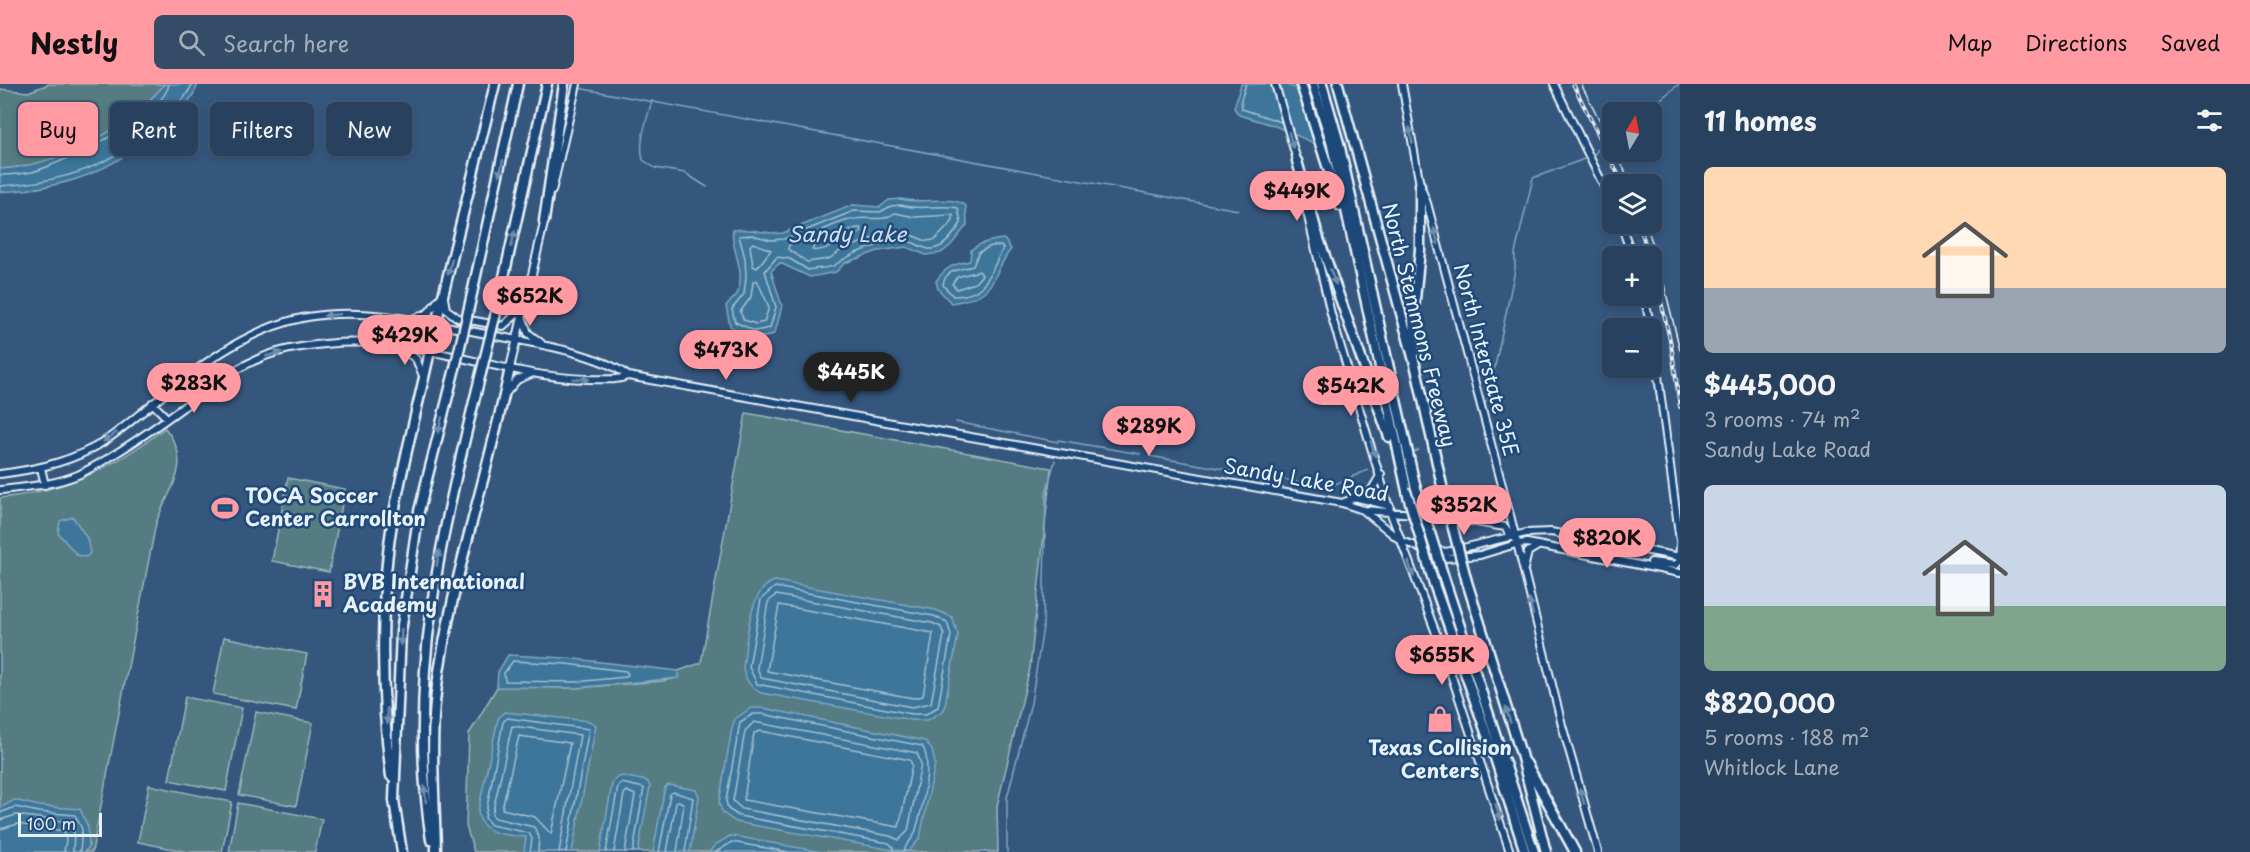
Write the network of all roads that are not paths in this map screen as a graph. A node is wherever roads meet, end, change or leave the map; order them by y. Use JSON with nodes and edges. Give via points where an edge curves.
{"nodes":[{"id":1,"x":495,"y":84,"type":"edge"},
{"id":2,"x":518,"y":84,"type":"edge"},
{"id":3,"x":547,"y":84,"type":"edge"},
{"id":4,"x":564,"y":84,"type":"edge"},
{"id":5,"x":577,"y":84,"type":"edge"},
{"id":6,"x":1275,"y":84,"type":"edge"},
{"id":7,"x":1301,"y":84,"type":"edge"},
{"id":8,"x":1313,"y":84,"type":"edge"},
{"id":9,"x":1322,"y":84,"type":"edge"},
{"id":10,"x":1338,"y":84,"type":"edge"},
{"id":11,"x":1402,"y":84,"type":"edge"},
{"id":12,"x":1554,"y":84,"type":"edge"},
{"id":13,"x":1297,"y":161,"type":"junction"},
{"id":14,"x":1602,"y":183,"type":"edge"},
{"id":15,"x":1420,"y":185,"type":"junction"},
{"id":16,"x":544,"y":221,"type":"junction"},
{"id":17,"x":1352,"y":245,"type":"junction"},
{"id":18,"x":443,"y":295,"type":"junction"},
{"id":19,"x":522,"y":309,"type":"junction"},
{"id":20,"x":411,"y":319,"type":"junction"},
{"id":21,"x":436,"y":324,"type":"junction"},
{"id":22,"x":515,"y":340,"type":"junction"},
{"id":23,"x":396,"y":345,"type":"junction"},
{"id":24,"x":549,"y":347,"type":"junction"},
{"id":25,"x":430,"y":351,"type":"junction"},
{"id":26,"x":510,"y":368,"type":"junction"},
{"id":27,"x":1416,"y":368,"type":"junction"},
{"id":28,"x":533,"y":374,"type":"junction"},
{"id":29,"x":628,"y":376,"type":"junction"},
{"id":30,"x":424,"y":378,"type":"junction"},
{"id":31,"x":1658,"y":378,"type":"edge"},
{"id":32,"x":504,"y":396,"type":"junction"},
{"id":33,"x":152,"y":403,"type":"junction"},
{"id":34,"x":167,"y":418,"type":"junction"},
{"id":35,"x":41,"y":468,"type":"junction"},
{"id":36,"x":0,"y":474,"type":"edge"},
{"id":37,"x":1381,"y":474,"type":"junction"},
{"id":38,"x":1404,"y":483,"type":"junction"},
{"id":39,"x":45,"y":484,"type":"junction"},
{"id":40,"x":0,"y":490,"type":"edge"},
{"id":41,"x":1358,"y":498,"type":"junction"},
{"id":42,"x":1342,"y":503,"type":"junction"},
{"id":43,"x":1389,"y":505,"type":"junction"},
{"id":44,"x":1363,"y":510,"type":"junction"},
{"id":45,"x":1401,"y":512,"type":"junction"},
{"id":46,"x":1391,"y":514,"type":"junction"},
{"id":47,"x":1514,"y":537,"type":"junction"},
{"id":48,"x":1401,"y":541,"type":"junction"},
{"id":49,"x":1680,"y":542,"type":"edge"},
{"id":50,"x":1516,"y":544,"type":"junction"},
{"id":51,"x":1539,"y":545,"type":"junction"},
{"id":52,"x":1416,"y":546,"type":"junction"},
{"id":53,"x":1680,"y":557,"type":"edge"},
{"id":54,"x":1618,"y":559,"type":"junction"},
{"id":55,"x":1680,"y":573,"type":"edge"},
{"id":56,"x":1524,"y":575,"type":"junction"},
{"id":57,"x":1521,"y":754,"type":"junction"},
{"id":58,"x":394,"y":800,"type":"junction"},
{"id":59,"x":402,"y":852,"type":"edge"},
{"id":60,"x":435,"y":852,"type":"edge"},
{"id":61,"x":1510,"y":852,"type":"edge"},
{"id":62,"x":1525,"y":852,"type":"edge"},
{"id":63,"x":1534,"y":852,"type":"edge"},
{"id":64,"x":1546,"y":852,"type":"edge"},
{"id":65,"x":1575,"y":852,"type":"edge"},
{"id":66,"x":1598,"y":852,"type":"edge"}],
"edges":[{"from":1,"to":18,"type":"highway","one_way":true},
{"from":2,"to":58,"type":"highway","one_way":true,"bridge":true,"via":[[419,511],[405,591]]},
{"from":60,"to":3,"type":"highway","one_way":true,"bridge":true,"via":[[421,751],[429,620],[447,510]]},
{"from":4,"to":16,"type":"highway"},
{"from":5,"to":16,"type":"main road"},
{"from":6,"to":13,"type":"main road","one_way":true},
{"from":7,"to":17,"type":"highway"},
{"from":8,"to":17,"type":"highway","via":[[1331,141]]},
{"from":9,"to":63,"type":"highway","bridge":true,"via":[[1339,142],[1415,485]]},
{"from":10,"to":27,"type":"highway","name":"North Stemmons Freeway"},
{"from":15,"to":11,"type":"main road","name":"North Interstate 35E","one_way":true},
{"from":12,"to":14,"type":"main road"},
{"from":13,"to":37,"type":"main road","one_way":true,"via":[[1331,314]]},
{"from":13,"to":38,"type":"highway","one_way":true,"via":[[1319,239]]},
{"from":15,"to":27,"type":"highway","via":[[1420,250],[1413,319]]},
{"from":47,"to":15,"type":"main road","name":"North Interstate 35E","one_way":true},
{"from":16,"to":19,"type":"main road"},
{"from":17,"to":38,"type":"highway"},
{"from":18,"to":19,"type":"main road","via":[[451,315],[498,326],[508,324]]},
{"from":18,"to":20,"type":"main road","via":[[428,313]]},
{"from":18,"to":21,"type":"highway"},
{"from":19,"to":22,"type":"main road"},
{"from":19,"to":24,"type":"main road","via":[[528,333]]},
{"from":20,"to":21,"type":"main road","name":"Sandy Lake Road"},
{"from":20,"to":33,"type":"main road","name":"Sandy Lake Road","one_way":true,"via":[[367,313],[337,314],[271,328],[215,356]]},
{"from":21,"to":22,"type":"main road","name":"Sandy Lake Road"},
{"from":21,"to":25,"type":"main road"},
{"from":22,"to":24,"type":"main road","name":"Sandy Lake Road"},
{"from":22,"to":26,"type":"main road"},
{"from":23,"to":25,"type":"main road","name":"Sandy Lake Road"},
{"from":23,"to":30,"type":"main road","via":[[416,360]]},
{"from":34,"to":23,"type":"main road","name":"Sandy Lake Road","one_way":true,"via":[[236,370],[264,356],[327,344]]},
{"from":24,"to":29,"type":"main road","name":"Sandy Lake Road","via":[[586,357]]},
{"from":25,"to":26,"type":"main road","name":"Sandy Lake Road"},
{"from":25,"to":30,"type":"highway"},
{"from":26,"to":28,"type":"main road","name":"Sandy Lake Road"},
{"from":26,"to":32,"type":"highway"},
{"from":57,"to":27,"type":"highway","name":"North Stemmons Freeway","one_way":true,"bridge":true,"via":[[1467,582]]},
{"from":28,"to":29,"type":"main road","name":"Sandy Lake Road","one_way":true,"via":[[620,380]]},
{"from":28,"to":32,"type":"main road","via":[[517,380]]},
{"from":29,"to":42,"type":"main road","name":"Sandy Lake Road"},
{"from":30,"to":58,"type":"highway","one_way":true,"via":[[399,489],[386,588],[388,751]]},
{"from":31,"to":49,"type":"main road"},
{"from":32,"to":60,"type":"highway","via":[[478,495],[438,682]]},
{"from":33,"to":34,"type":"main road"},
{"from":33,"to":35,"type":"main road","name":"Sandy Lake Road","one_way":true,"via":[[91,449]]},
{"from":34,"to":39,"type":"main road","name":"Sandy Lake Road","via":[[78,474]]},
{"from":35,"to":36,"type":"main road","name":"Sandy Lake Road"},
{"from":35,"to":39,"type":"main road"},
{"from":37,"to":41,"type":"main road","via":[[1371,491]]},
{"from":37,"to":43,"type":"main road"},
{"from":38,"to":62,"type":"highway","bridge":true},
{"from":39,"to":40,"type":"main road","name":"Sandy Lake Road"},
{"from":41,"to":42,"type":"main road"},
{"from":41,"to":43,"type":"main road"},
{"from":42,"to":44,"type":"main road","name":"Sandy Lake Road"},
{"from":43,"to":45,"type":"main road"},
{"from":43,"to":46,"type":"main road"},
{"from":44,"to":46,"type":"main road","name":"Sandy Lake Road"},
{"from":44,"to":48,"type":"main road"},
{"from":45,"to":46,"type":"main road","name":"Sandy Lake Road"},
{"from":45,"to":47,"type":"main road","name":"Sandy Lake Road","via":[[1505,527]]},
{"from":46,"to":48,"type":"main road"},
{"from":47,"to":50,"type":"main road","name":"North Interstate 35E"},
{"from":47,"to":52,"type":"main road","via":[[1446,552]]},
{"from":47,"to":53,"type":"main road","via":[[1538,532],[1566,534]]},
{"from":48,"to":52,"type":"main road"},
{"from":48,"to":61,"type":"main road","one_way":true,"via":[[1448,665]]},
{"from":49,"to":53,"type":"main road"},
{"from":50,"to":51,"type":"main road"},
{"from":50,"to":52,"type":"main road","via":[[1480,555],[1435,559]]},
{"from":50,"to":56,"type":"main road","name":"North Interstate 35E"},
{"from":51,"to":54,"type":"main road"},
{"from":51,"to":56,"type":"main road","via":[[1528,552]]},
{"from":53,"to":54,"type":"main road","via":[[1675,565]]},
{"from":54,"to":55,"type":"main road"},
{"from":66,"to":56,"type":"main road","name":"North Interstate 35E","one_way":true},
{"from":57,"to":64,"type":"highway","name":"North Stemmons Freeway"},
{"from":57,"to":65,"type":"highway"},
{"from":58,"to":59,"type":"highway"}]}
